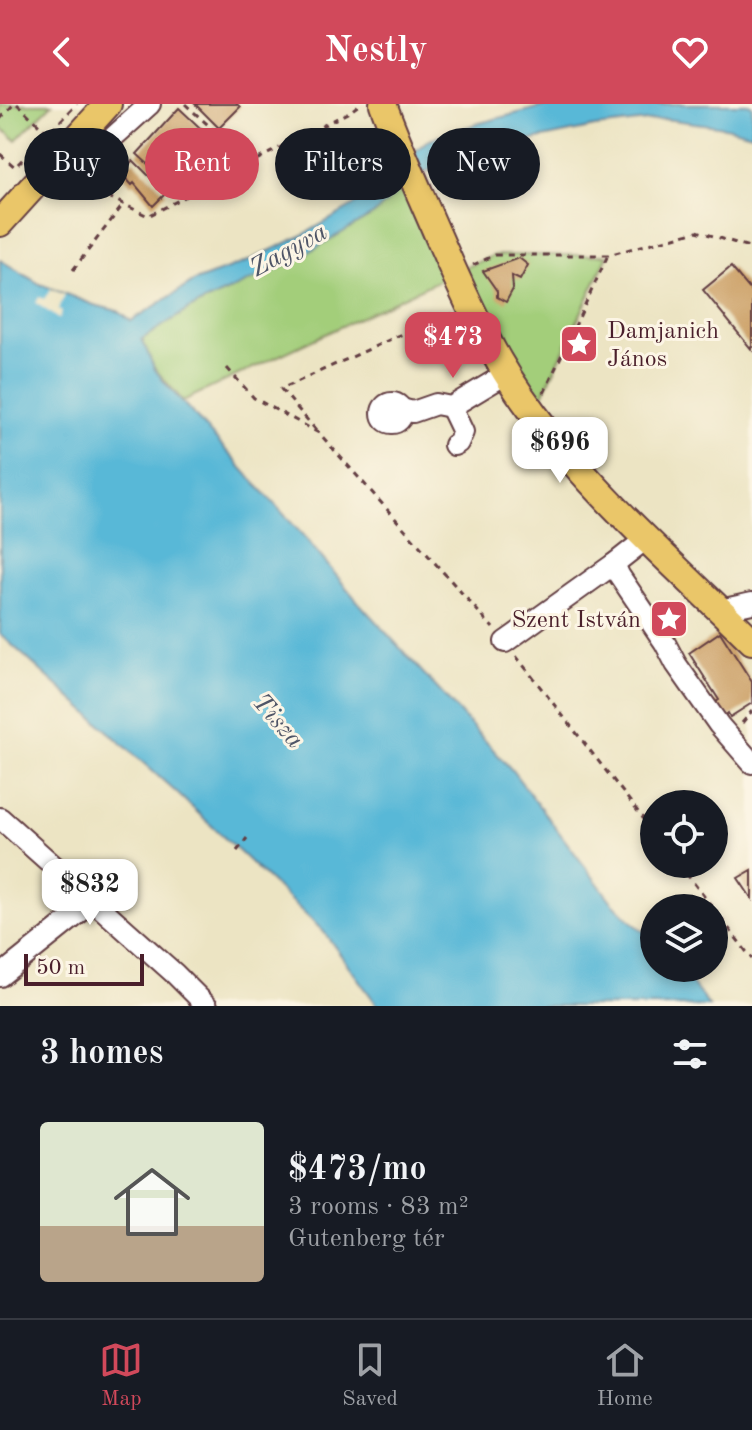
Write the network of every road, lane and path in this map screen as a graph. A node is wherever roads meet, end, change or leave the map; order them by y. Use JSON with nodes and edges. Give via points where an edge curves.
{"nodes":[{"id":1,"x":16,"y":104,"type":"edge"},
{"id":2,"x":77,"y":104,"type":"edge"},
{"id":3,"x":108,"y":104,"type":"edge"},
{"id":4,"x":150,"y":104,"type":"edge"},
{"id":5,"x":185,"y":104,"type":"edge"},
{"id":6,"x":360,"y":104,"type":"edge"},
{"id":7,"x":383,"y":104,"type":"edge"},
{"id":8,"x":0,"y":119,"type":"edge"},
{"id":9,"x":42,"y":128,"type":"edge"},
{"id":10,"x":54,"y":128,"type":"edge"},
{"id":11,"x":91,"y":128,"type":"edge"},
{"id":12,"x":118,"y":128,"type":"edge"},
{"id":13,"x":211,"y":128,"type":"edge"},
{"id":14,"x":0,"y":154,"type":"edge"},
{"id":15,"x":24,"y":158,"type":"edge"},
{"id":16,"x":259,"y":158,"type":"edge"},
{"id":17,"x":27,"y":200,"type":"edge"},
{"id":18,"x":113,"y":200,"type":"edge"},
{"id":19,"x":179,"y":200,"type":"edge"},
{"id":20,"x":123,"y":205,"type":"junction"},
{"id":21,"x":0,"y":223,"type":"edge"},
{"id":22,"x":752,"y":248,"type":"edge"},
{"id":23,"x":608,"y":255,"type":"junction"},
{"id":24,"x":73,"y":270,"type":"dead end"},
{"id":25,"x":455,"y":273,"type":"junction"},
{"id":26,"x":440,"y":317,"type":"dead end"},
{"id":27,"x":227,"y":368,"type":"dead end"},
{"id":28,"x":506,"y":374,"type":"junction"},
{"id":29,"x":451,"y":407,"type":"junction"},
{"id":30,"x":401,"y":409,"type":"dead end"},
{"id":31,"x":534,"y":414,"type":"junction"},
{"id":32,"x":319,"y":433,"type":"junction"},
{"id":33,"x":454,"y":445,"type":"dead end"},
{"id":34,"x":647,"y":538,"type":"junction"},
{"id":35,"x":614,"y":564,"type":"junction"},
{"id":36,"x":752,"y":603,"type":"edge"},
{"id":37,"x":720,"y":610,"type":"junction"},
{"id":38,"x":752,"y":641,"type":"edge"},
{"id":39,"x":505,"y":642,"type":"junction"},
{"id":40,"x":752,"y":711,"type":"edge"},
{"id":41,"x":737,"y":729,"type":"dead end"},
{"id":42,"x":752,"y":763,"type":"edge"},
{"id":43,"x":640,"y":814,"type":"edge"},
{"id":44,"x":0,"y":818,"type":"edge"},
{"id":45,"x":247,"y":838,"type":"dead end"},
{"id":46,"x":237,"y":851,"type":"dead end"},
{"id":47,"x":690,"y":878,"type":"edge"},
{"id":48,"x":702,"y":894,"type":"edge"},
{"id":49,"x":94,"y":901,"type":"junction"},
{"id":50,"x":728,"y":927,"type":"edge"},
{"id":51,"x":752,"y":959,"type":"edge"},
{"id":52,"x":0,"y":976,"type":"edge"},
{"id":53,"x":207,"y":1006,"type":"edge"}],
"edges":[{"from":1,"to":8,"type":"path"},
{"from":1,"to":9,"type":"path"},
{"from":2,"to":10,"type":"path"},
{"from":3,"to":11,"type":"main road"},
{"from":4,"to":12,"type":"street"},
{"from":5,"to":13,"type":"path"},
{"from":6,"to":16,"type":"path"},
{"from":7,"to":25,"type":"main road"},
{"from":14,"to":15,"type":"path","via":[[15,167]]},
{"from":17,"to":21,"type":"main road"},
{"from":18,"to":20,"type":"path"},
{"from":19,"to":20,"type":"path","via":[[148,216]]},
{"from":20,"to":24,"type":"path"},
{"from":22,"to":23,"type":"path","via":[[697,231]]},
{"from":23,"to":25,"type":"path","via":[[495,255]]},
{"from":23,"to":31,"type":"path"},
{"from":25,"to":28,"type":"main road"},
{"from":26,"to":32,"type":"path","via":[[281,389]]},
{"from":27,"to":32,"type":"path","via":[[254,398]]},
{"from":28,"to":29,"type":"street"},
{"from":28,"to":31,"type":"main road"},
{"from":29,"to":30,"type":"street"},
{"from":29,"to":33,"type":"street","via":[[463,432]]},
{"from":31,"to":34,"type":"main road"},
{"from":32,"to":39,"type":"path"},
{"from":34,"to":35,"type":"street"},
{"from":34,"to":37,"type":"main road"},
{"from":35,"to":39,"type":"street"},
{"from":35,"to":42,"type":"street","via":[[676,664]]},
{"from":36,"to":37,"type":"street"},
{"from":37,"to":38,"type":"main road"},
{"from":39,"to":43,"type":"path"},
{"from":40,"to":41,"type":"path"},
{"from":44,"to":49,"type":"street"},
{"from":45,"to":46,"type":"path"},
{"from":47,"to":48,"type":"path"},
{"from":49,"to":52,"type":"street"},
{"from":49,"to":53,"type":"street"},
{"from":50,"to":51,"type":"path"}]}
